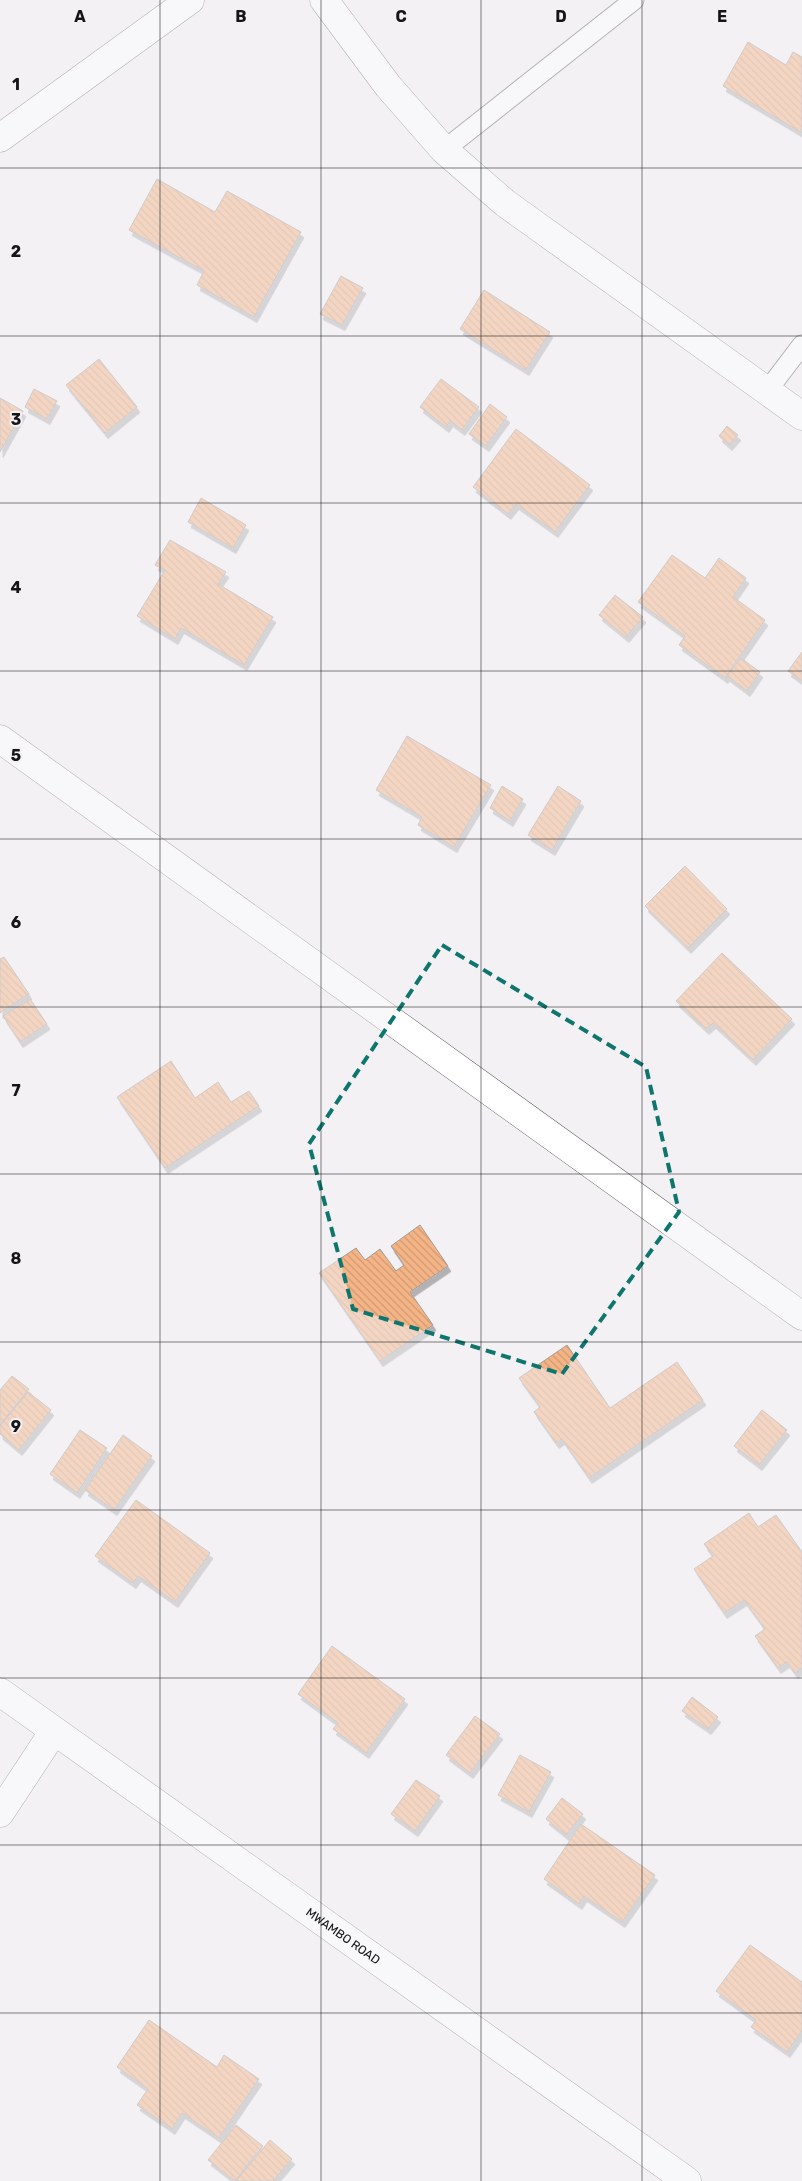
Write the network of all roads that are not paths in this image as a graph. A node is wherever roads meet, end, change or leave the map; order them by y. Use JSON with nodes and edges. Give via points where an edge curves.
{"nodes":[{"id":1,"x":190,"y":0,"type":"edge"},
{"id":2,"x":324,"y":0,"type":"edge"},
{"id":3,"x":634,"y":0,"type":"edge"},
{"id":4,"x":0,"y":138,"type":"edge"},
{"id":5,"x":444,"y":150,"type":"junction"},
{"id":6,"x":802,"y":346,"type":"edge"},
{"id":7,"x":767,"y":391,"type":"junction"},
{"id":8,"x":802,"y":416,"type":"edge"},
{"id":9,"x":0,"y":739,"type":"edge"},
{"id":10,"x":802,"y":1316,"type":"edge"},
{"id":11,"x":0,"y":1692,"type":"edge"},
{"id":12,"x":54,"y":1731,"type":"junction"},
{"id":13,"x":0,"y":1813,"type":"edge"},
{"id":14,"x":687,"y":2181,"type":"edge"}],
"edges":[{"from":1,"to":4,"type":"street"},
{"from":2,"to":5,"type":"street","via":[[388,86]]},
{"from":3,"to":5,"type":"lane"},
{"from":5,"to":7,"type":"street","via":[[505,203]]},
{"from":6,"to":7,"type":"lane"},
{"from":7,"to":8,"type":"street"},
{"from":9,"to":10,"type":"street"},
{"from":11,"to":12,"type":"street","name":"MWAMBO ROAD"},
{"from":12,"to":13,"type":"street"},
{"from":12,"to":14,"type":"street","name":"MWAMBO ROAD"}]}
